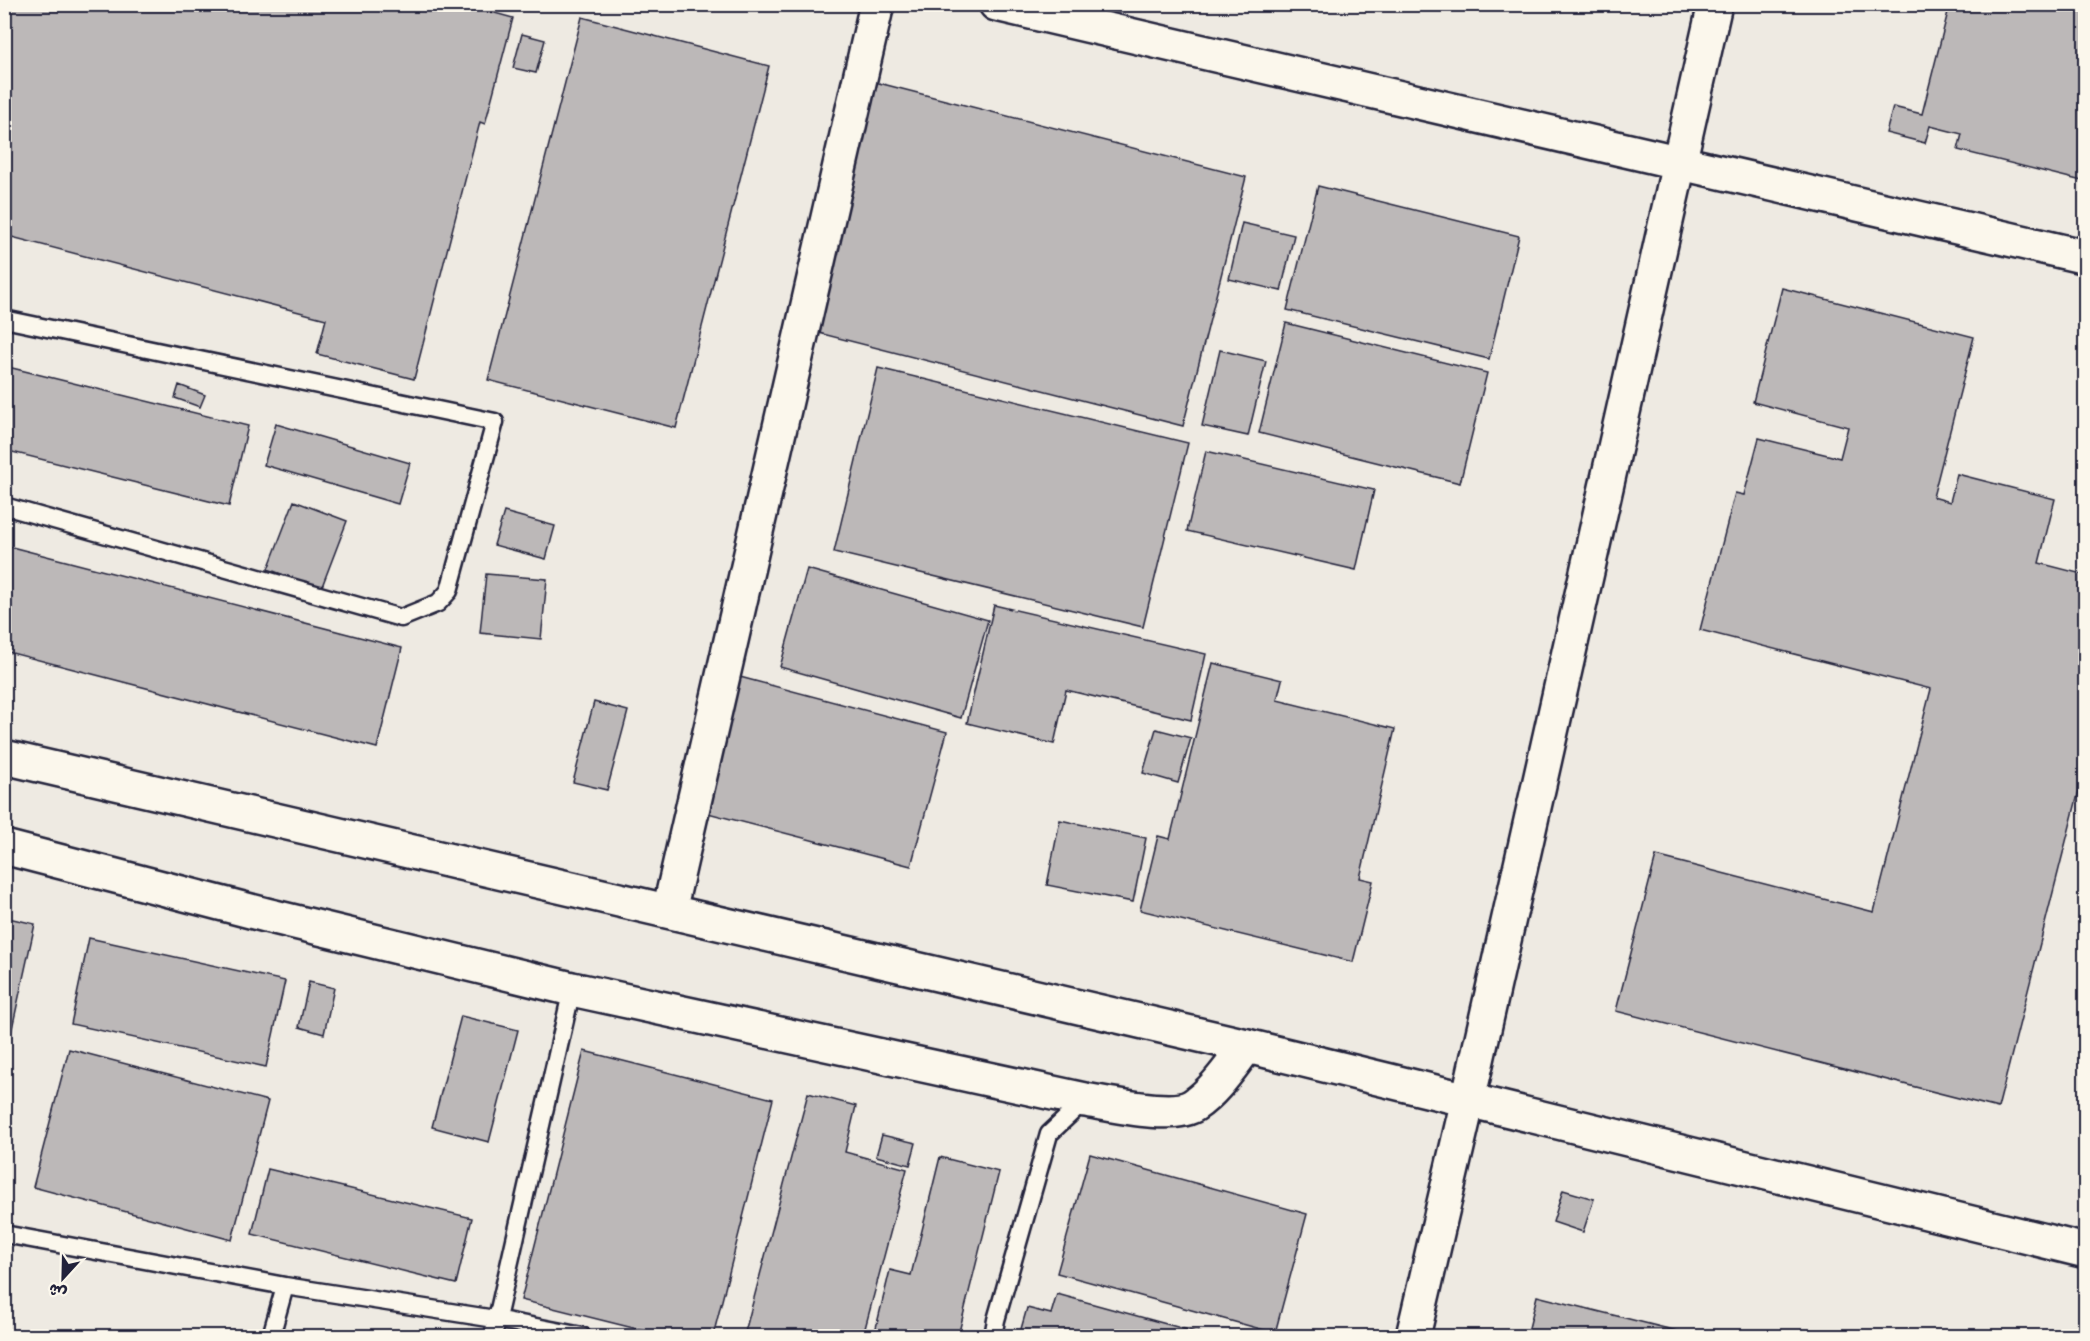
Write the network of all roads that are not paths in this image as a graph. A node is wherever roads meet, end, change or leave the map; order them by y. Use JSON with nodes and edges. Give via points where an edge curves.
{"nodes":[{"id":1,"x":877,"y":4,"type":"edge"},
{"id":2,"x":996,"y":4,"type":"edge"},
{"id":3,"x":1715,"y":4,"type":"edge"},
{"id":4,"x":1678,"y":161,"type":"junction"},
{"id":5,"x":2085,"y":257,"type":"edge"},
{"id":6,"x":4,"y":319,"type":"edge"},
{"id":7,"x":4,"y":506,"type":"edge"},
{"id":8,"x":4,"y":757,"type":"edge"},
{"id":9,"x":4,"y":847,"type":"edge"},
{"id":10,"x":669,"y":911,"type":"junction"},
{"id":11,"x":572,"y":989,"type":"junction"},
{"id":12,"x":1247,"y":1046,"type":"junction"},
{"id":13,"x":1085,"y":1100,"type":"junction"},
{"id":14,"x":1468,"y":1100,"type":"junction"},
{"id":15,"x":4,"y":1234,"type":"edge"},
{"id":16,"x":2085,"y":1251,"type":"edge"},
{"id":17,"x":285,"y":1286,"type":"junction"},
{"id":18,"x":495,"y":1319,"type":"junction"},
{"id":19,"x":271,"y":1336,"type":"edge"},
{"id":20,"x":493,"y":1336,"type":"edge"},
{"id":21,"x":582,"y":1336,"type":"edge"},
{"id":22,"x":993,"y":1336,"type":"edge"},
{"id":23,"x":1413,"y":1336,"type":"edge"}],
"edges":[{"from":1,"to":10,"type":"street"},
{"from":2,"to":4,"type":"street"},
{"from":3,"to":4,"type":"street"},
{"from":4,"to":5,"type":"street"},
{"from":4,"to":14,"type":"street"},
{"from":6,"to":7,"type":"lane","via":[[495,422],[449,591],[438,603],[400,618]]},
{"from":8,"to":10,"type":"street"},
{"from":9,"to":11,"type":"street"},
{"from":10,"to":12,"type":"street"},
{"from":11,"to":13,"type":"street"},
{"from":11,"to":18,"type":"lane"},
{"from":12,"to":13,"type":"street","via":[[1192,1107],[1170,1112]]},
{"from":12,"to":14,"type":"street"},
{"from":13,"to":22,"type":"lane","via":[[1049,1134]]},
{"from":14,"to":16,"type":"street"},
{"from":14,"to":23,"type":"street"},
{"from":15,"to":17,"type":"lane"},
{"from":17,"to":18,"type":"lane"},
{"from":17,"to":19,"type":"lane"},
{"from":18,"to":20,"type":"lane"},
{"from":18,"to":21,"type":"lane"}]}
